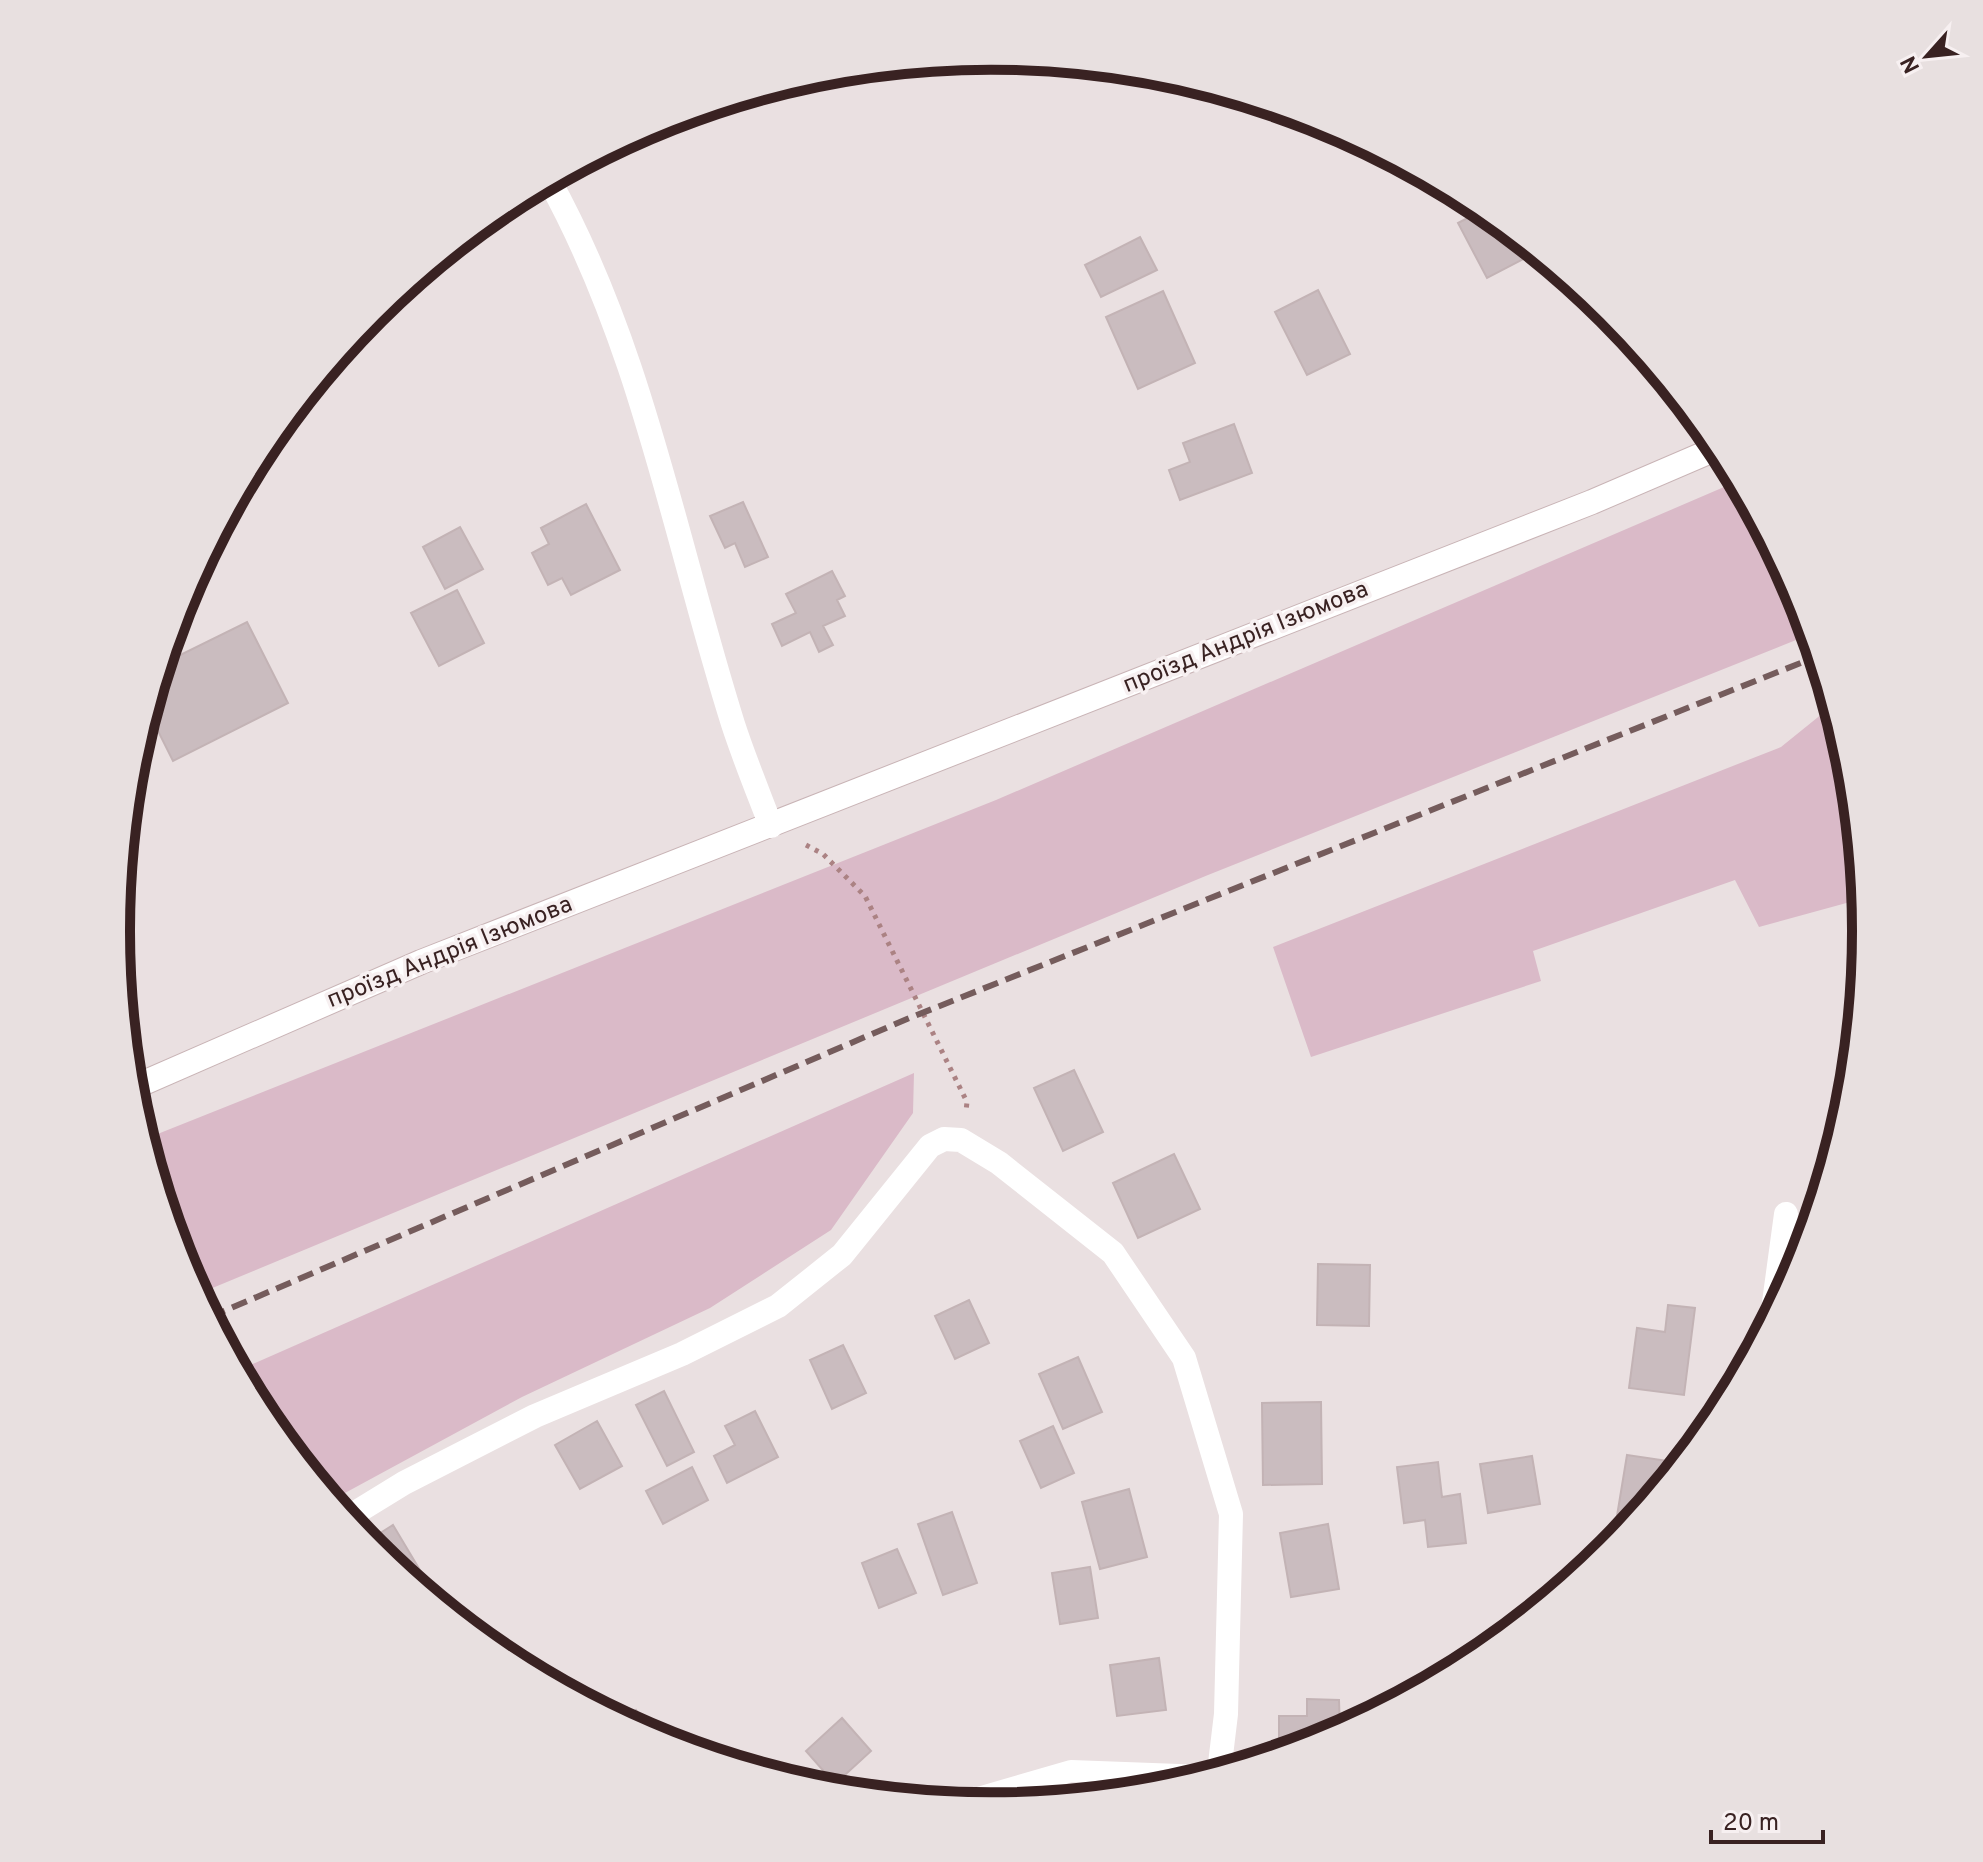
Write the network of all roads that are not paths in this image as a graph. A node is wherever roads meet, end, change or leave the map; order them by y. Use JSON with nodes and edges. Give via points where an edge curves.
{"nodes":[{"id":1,"x":554,"y":189,"type":"edge"},
{"id":2,"x":1707,"y":453,"type":"edge"},
{"id":3,"x":771,"y":826,"type":"junction"},
{"id":4,"x":144,"y":1083,"type":"edge"},
{"id":5,"x":1786,"y":1214,"type":"dead end"},
{"id":6,"x":1777,"y":1284,"type":"edge"},
{"id":7,"x":357,"y":1512,"type":"edge"},
{"id":8,"x":1220,"y":1761,"type":"edge"},
{"id":9,"x":1162,"y":1774,"type":"edge"},
{"id":10,"x":1000,"y":1792,"type":"edge"}],
"edges":[{"from":1,"to":3,"type":"street","via":[[614,318],[644,404],[733,725]]},
{"from":2,"to":3,"type":"street","name":"проїзд Андрія Ізюмова"},
{"from":3,"to":4,"type":"street","name":"проїзд Андрія Ізюмова","via":[[421,962]]},
{"from":5,"to":6,"type":"street"},
{"from":7,"to":8,"type":"street","via":[[535,1416],[682,1354],[778,1306],[842,1255],[930,1146],[944,1139],[961,1140],[999,1163],[1113,1253],[1184,1358],[1231,1514]]},
{"from":9,"to":10,"type":"lane","via":[[1071,1771]]}]}
